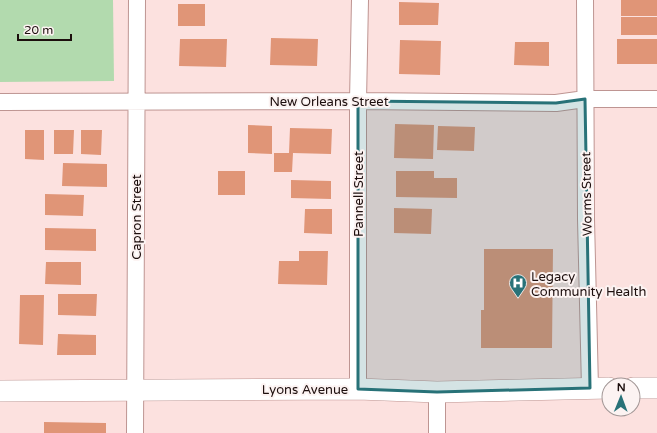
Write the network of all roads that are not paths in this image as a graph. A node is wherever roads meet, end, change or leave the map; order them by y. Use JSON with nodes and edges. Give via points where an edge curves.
{"nodes":[{"id":1,"x":137,"y":0,"type":"edge"},
{"id":2,"x":360,"y":0,"type":"edge"},
{"id":3,"x":585,"y":0,"type":"edge"},
{"id":4,"x":585,"y":99,"type":"junction"},
{"id":5,"x":657,"y":99,"type":"edge"},
{"id":6,"x":358,"y":101,"type":"junction"},
{"id":7,"x":0,"y":102,"type":"edge"},
{"id":8,"x":137,"y":102,"type":"junction"},
{"id":9,"x":599,"y":388,"type":"edge"},
{"id":10,"x":641,"y":388,"type":"edge"},
{"id":11,"x":657,"y":388,"type":"edge"},
{"id":12,"x":358,"y":389,"type":"junction"},
{"id":13,"x":135,"y":390,"type":"junction"},
{"id":14,"x":0,"y":391,"type":"edge"},
{"id":15,"x":437,"y":392,"type":"junction"},
{"id":16,"x":135,"y":433,"type":"edge"},
{"id":17,"x":437,"y":433,"type":"edge"}],
"edges":[{"from":1,"to":8,"type":"street","name":"Capron Street"},
{"from":2,"to":6,"type":"street","name":"Pannell Street"},
{"from":3,"to":4,"type":"street","name":"Worms Street"},
{"from":4,"to":5,"type":"street","name":"New Orleans Street"},
{"from":4,"to":6,"type":"street","name":"New Orleans Street","via":[[556,103]]},
{"from":4,"to":9,"type":"street","name":"Worms Street"},
{"from":6,"to":8,"type":"street","name":"New Orleans Street"},
{"from":6,"to":12,"type":"street","name":"Pannell Street"},
{"from":7,"to":8,"type":"street","name":"New Orleans Street"},
{"from":8,"to":13,"type":"street","name":"Capron Street"},
{"from":9,"to":15,"type":"street","name":"Lyons Avenue"},
{"from":10,"to":11,"type":"street"},
{"from":12,"to":13,"type":"street","name":"Lyons Avenue"},
{"from":12,"to":15,"type":"street","name":"Lyons Avenue"},
{"from":13,"to":14,"type":"street","name":"Lyons Avenue"},
{"from":13,"to":16,"type":"street","name":"Capron Street"},
{"from":15,"to":17,"type":"street"}]}
